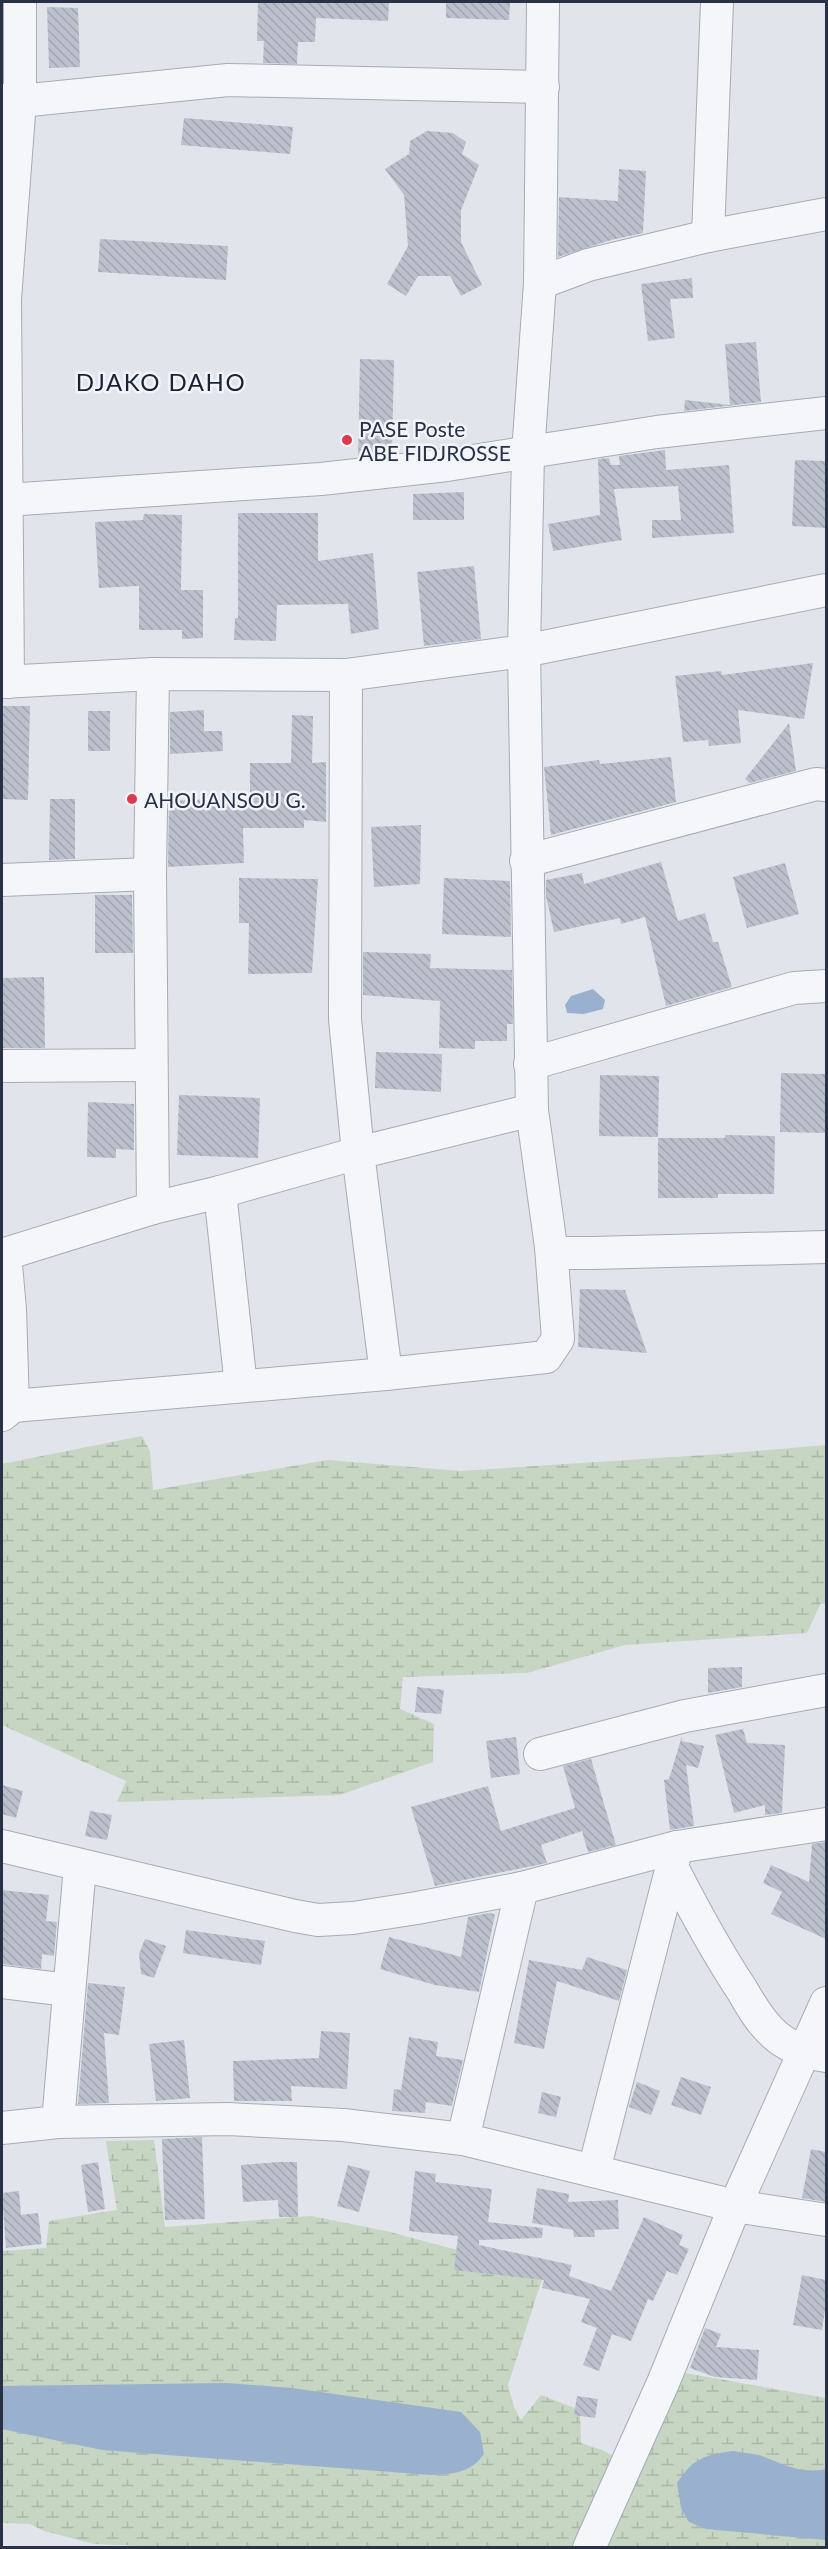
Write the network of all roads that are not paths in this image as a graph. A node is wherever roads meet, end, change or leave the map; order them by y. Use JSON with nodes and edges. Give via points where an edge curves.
{"nodes":[{"id":1,"x":20,"y":2,"type":"edge"},
{"id":2,"x":543,"y":2,"type":"edge"},
{"id":3,"x":717,"y":2,"type":"edge"},
{"id":4,"x":543,"y":87,"type":"junction"},
{"id":5,"x":11,"y":101,"type":"edge"},
{"id":6,"x":826,"y":214,"type":"edge"},
{"id":7,"x":708,"y":236,"type":"junction"},
{"id":8,"x":540,"y":283,"type":"junction"},
{"id":9,"x":3,"y":299,"type":"edge"},
{"id":10,"x":826,"y":413,"type":"edge"},
{"id":11,"x":528,"y":453,"type":"junction"},
{"id":12,"x":6,"y":500,"type":"junction"},
{"id":13,"x":826,"y":590,"type":"edge"},
{"id":14,"x":524,"y":651,"type":"junction"},
{"id":15,"x":153,"y":674,"type":"junction"},
{"id":16,"x":346,"y":675,"type":"junction"},
{"id":17,"x":5,"y":682,"type":"edge"},
{"id":18,"x":826,"y":785,"type":"edge"},
{"id":19,"x":526,"y":861,"type":"junction"},
{"id":20,"x":150,"y":874,"type":"junction"},
{"id":21,"x":2,"y":880,"type":"edge"},
{"id":22,"x":826,"y":986,"type":"edge"},
{"id":23,"x":530,"y":1064,"type":"junction"},
{"id":24,"x":150,"y":1065,"type":"junction"},
{"id":25,"x":2,"y":1066,"type":"edge"},
{"id":26,"x":532,"y":1110,"type":"junction"},
{"id":27,"x":358,"y":1153,"type":"junction"},
{"id":28,"x":220,"y":1192,"type":"junction"},
{"id":29,"x":153,"y":1208,"type":"junction"},
{"id":30,"x":551,"y":1247,"type":"junction"},
{"id":31,"x":826,"y":1247,"type":"edge"},
{"id":32,"x":3,"y":1255,"type":"edge"},
{"id":33,"x":386,"y":1374,"type":"junction"},
{"id":34,"x":241,"y":1386,"type":"junction"},
{"id":35,"x":7,"y":1410,"type":"edge"},
{"id":36,"x":826,"y":1690,"type":"edge"},
{"id":37,"x":540,"y":1754,"type":"dead end"},
{"id":38,"x":826,"y":1824,"type":"edge"},
{"id":39,"x":2,"y":1846,"type":"edge"},
{"id":40,"x":675,"y":1858,"type":"junction"},
{"id":41,"x":80,"y":1866,"type":"junction"},
{"id":42,"x":522,"y":1888,"type":"junction"},
{"id":43,"x":2,"y":1982,"type":"edge"},
{"id":44,"x":68,"y":1990,"type":"junction"},
{"id":45,"x":826,"y":2003,"type":"edge"},
{"id":46,"x":816,"y":2054,"type":"edge"},
{"id":47,"x":58,"y":2122,"type":"junction"},
{"id":48,"x":2,"y":2128,"type":"edge"},
{"id":49,"x":463,"y":2139,"type":"junction"},
{"id":50,"x":594,"y":2170,"type":"junction"},
{"id":51,"x":735,"y":2206,"type":"junction"},
{"id":52,"x":826,"y":2220,"type":"edge"},
{"id":53,"x":590,"y":2547,"type":"edge"}],
"edges":[{"from":1,"to":5,"type":"street"},
{"from":2,"to":4,"type":"street"},
{"from":3,"to":7,"type":"street"},
{"from":4,"to":5,"type":"street","via":[[228,80]]},
{"from":4,"to":8,"type":"street"},
{"from":5,"to":9,"type":"street"},
{"from":6,"to":7,"type":"street"},
{"from":7,"to":8,"type":"street","via":[[588,265]]},
{"from":8,"to":11,"type":"street"},
{"from":9,"to":12,"type":"street"},
{"from":10,"to":11,"type":"street","via":[[657,432]]},
{"from":11,"to":12,"type":"street","via":[[321,479]]},
{"from":11,"to":14,"type":"street"},
{"from":12,"to":17,"type":"street"},
{"from":13,"to":14,"type":"street"},
{"from":14,"to":16,"type":"street"},
{"from":14,"to":19,"type":"street"},
{"from":15,"to":16,"type":"street"},
{"from":15,"to":17,"type":"street"},
{"from":15,"to":20,"type":"street"},
{"from":16,"to":27,"type":"street","via":[[345,1019]]},
{"from":18,"to":19,"type":"street","via":[[816,784]]},
{"from":19,"to":23,"type":"street"},
{"from":20,"to":21,"type":"street"},
{"from":20,"to":24,"type":"street"},
{"from":22,"to":23,"type":"street","via":[[794,988]]},
{"from":23,"to":26,"type":"street"},
{"from":24,"to":25,"type":"street"},
{"from":24,"to":29,"type":"street"},
{"from":26,"to":27,"type":"street"},
{"from":26,"to":30,"type":"street"},
{"from":27,"to":28,"type":"street"},
{"from":27,"to":33,"type":"street"},
{"from":28,"to":29,"type":"street"},
{"from":28,"to":34,"type":"street"},
{"from":29,"to":32,"type":"street"},
{"from":30,"to":31,"type":"street","via":[[559,1253],[592,1253]]},
{"from":30,"to":33,"type":"street","via":[[558,1339],[546,1357]]},
{"from":32,"to":35,"type":"street","via":[[10,1309]]},
{"from":33,"to":34,"type":"street"},
{"from":34,"to":35,"type":"street"},
{"from":36,"to":37,"type":"street","via":[[685,1716]]},
{"from":38,"to":40,"type":"street"},
{"from":39,"to":41,"type":"street"},
{"from":40,"to":42,"type":"street"},
{"from":40,"to":46,"type":"street","via":[[712,1944],[764,2023],[776,2036]]},
{"from":40,"to":50,"type":"street"},
{"from":41,"to":42,"type":"street","via":[[318,1920],[353,1918]]},
{"from":41,"to":44,"type":"street"},
{"from":42,"to":49,"type":"street"},
{"from":43,"to":44,"type":"street"},
{"from":44,"to":47,"type":"street"},
{"from":45,"to":46,"type":"street"},
{"from":46,"to":51,"type":"street"},
{"from":47,"to":48,"type":"street"},
{"from":47,"to":49,"type":"street","via":[[240,2120],[343,2125]]},
{"from":49,"to":50,"type":"street"},
{"from":50,"to":51,"type":"street"},
{"from":51,"to":52,"type":"street"},
{"from":51,"to":53,"type":"street","via":[[663,2383]]}]}
